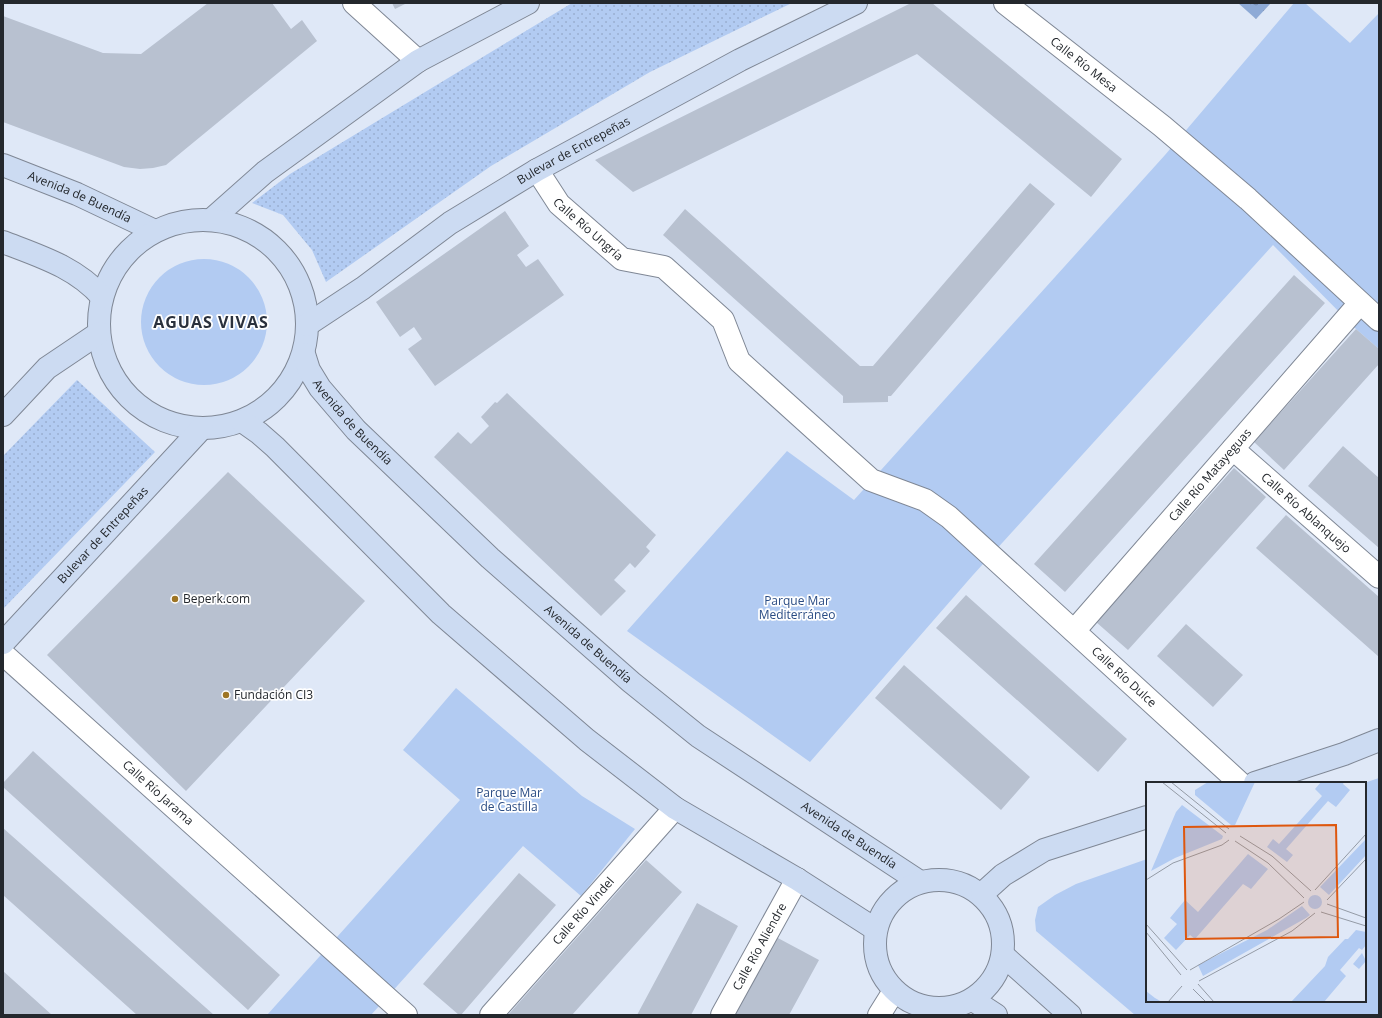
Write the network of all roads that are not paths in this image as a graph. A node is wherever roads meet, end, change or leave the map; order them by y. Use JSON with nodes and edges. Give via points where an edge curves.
{"nodes":[{"id":1,"x":354,"y":3,"type":"edge"},
{"id":2,"x":528,"y":3,"type":"edge"},
{"id":3,"x":856,"y":3,"type":"edge"},
{"id":4,"x":1006,"y":3,"type":"edge"},
{"id":5,"x":418,"y":61,"type":"junction"},
{"id":6,"x":3,"y":166,"type":"edge"},
{"id":7,"x":537,"y":170,"type":"junction"},
{"id":8,"x":211,"y":220,"type":"junction"},
{"id":9,"x":155,"y":231,"type":"junction"},
{"id":10,"x":3,"y":242,"type":"edge"},
{"id":11,"x":102,"y":297,"type":"junction"},
{"id":12,"x":1360,"y":303,"type":"junction"},
{"id":13,"x":1379,"y":320,"type":"edge"},
{"id":14,"x":307,"y":325,"type":"junction"},
{"id":15,"x":99,"y":333,"type":"junction"},
{"id":16,"x":304,"y":354,"type":"junction"},
{"id":17,"x":3,"y":415,"type":"edge"},
{"id":18,"x":242,"y":421,"type":"junction"},
{"id":19,"x":202,"y":428,"type":"junction"},
{"id":20,"x":1233,"y":449,"type":"junction"},
{"id":21,"x":1008,"y":570,"type":"joint"},
{"id":22,"x":1379,"y":577,"type":"edge"},
{"id":23,"x":1074,"y":631,"type":"junction"},
{"id":24,"x":3,"y":643,"type":"edge"},
{"id":25,"x":3,"y":654,"type":"edge"},
{"id":26,"x":1379,"y":740,"type":"edge"},
{"id":27,"x":1239,"y":782,"type":"edge"},
{"id":28,"x":1258,"y":782,"type":"edge"},
{"id":29,"x":675,"y":808,"type":"junction"},
{"id":30,"x":1146,"y":817,"type":"edge"},
{"id":31,"x":797,"y":879,"type":"junction"},
{"id":32,"x":920,"y":882,"type":"junction"},
{"id":33,"x":982,"y":894,"type":"junction"},
{"id":34,"x":875,"y":929,"type":"junction"},
{"id":35,"x":1004,"y":956,"type":"junction"},
{"id":36,"x":894,"y":991,"type":"junction"},
{"id":37,"x":973,"y":1000,"type":"junction"},
{"id":38,"x":404,"y":1013,"type":"edge"},
{"id":39,"x":491,"y":1015,"type":"edge"},
{"id":40,"x":722,"y":1015,"type":"edge"},
{"id":41,"x":879,"y":1015,"type":"edge"},
{"id":42,"x":996,"y":1015,"type":"edge"},
{"id":43,"x":1070,"y":1015,"type":"edge"}],
"edges":[{"from":1,"to":5,"type":"street"},
{"from":2,"to":5,"type":"main road"},
{"from":3,"to":7,"type":"main road","name":"Bulevar de Entrepeñas","via":[[740,60]]},
{"from":4,"to":12,"type":"street","name":"Calle Río Mesa","via":[[1162,126],[1248,198]]},
{"from":5,"to":8,"type":"main road","via":[[265,172]]},
{"from":6,"to":9,"type":"main road","name":"Avenida de Buendía","via":[[77,194]]},
{"from":7,"to":14,"type":"main road","name":"Bulevar de Entrepeñas","via":[[450,223],[363,288]]},
{"from":7,"to":21,"type":"street","name":"Calle Río Ungría","via":[[559,204],[622,259],[664,267],[724,320],[739,361],[871,480],[925,500],[949,517]]},
{"from":8,"to":9,"type":"main road","via":[[186,221]]},
{"from":8,"to":14,"type":"main road","via":[[238,226],[261,238],[283,258],[298,283],[305,306]]},
{"from":9,"to":11,"type":"main road","via":[[122,258],[111,274]]},
{"from":10,"to":11,"type":"main road","via":[[47,259],[80,276]]},
{"from":11,"to":15,"type":"main road"},
{"from":12,"to":13,"type":"street","name":"Calle Río Mesa"},
{"from":12,"to":20,"type":"street","name":"Calle Río Matayeguas"},
{"from":14,"to":16,"type":"main road"},
{"from":15,"to":17,"type":"main road","via":[[47,368]]},
{"from":15,"to":19,"type":"main road","via":[[104,359],[116,382],[131,399],[149,413],[173,424]]},
{"from":16,"to":18,"type":"main road","via":[[295,375],[275,398],[262,410]]},
{"from":16,"to":32,"type":"main road","name":"Avenida de Buendía","via":[[309,370],[320,388],[356,430],[490,558],[631,682],[698,736]]},
{"from":18,"to":19,"type":"main road"},
{"from":18,"to":29,"type":"main road","via":[[275,447],[441,614],[587,740]]},
{"from":19,"to":24,"type":"main road","name":"Bulevar de Entrepeñas"},
{"from":20,"to":22,"type":"street","name":"Calle Río Ablanquejo"},
{"from":20,"to":23,"type":"street","name":"Calle Río Matayeguas"},
{"from":21,"to":23,"type":"street","name":"Calle Río Dulce"},
{"from":23,"to":27,"type":"street","name":"Calle Río Dulce"},
{"from":25,"to":38,"type":"street","name":"Calle Río Jarama"},
{"from":26,"to":28,"type":"main road"},
{"from":29,"to":31,"type":"main road"},
{"from":29,"to":39,"type":"street","name":"Calle Río Vindel"},
{"from":30,"to":33,"type":"main road","via":[[1044,850],[1003,875]]},
{"from":31,"to":34,"type":"main road"},
{"from":31,"to":40,"type":"street","name":"Calle Río Aliendre"},
{"from":32,"to":33,"type":"main road","via":[[948,882]]},
{"from":32,"to":34,"type":"main road","via":[[902,891],[887,904]]},
{"from":33,"to":35,"type":"main road","via":[[996,911],[1003,931]]},
{"from":34,"to":36,"type":"main road","via":[[874,948],[879,970]]},
{"from":35,"to":37,"type":"main road","via":[[992,983]]},
{"from":35,"to":43,"type":"main road"},
{"from":36,"to":37,"type":"main road","via":[[916,1005],[948,1009]]},
{"from":36,"to":41,"type":"street"},
{"from":37,"to":42,"type":"main road"}]}
